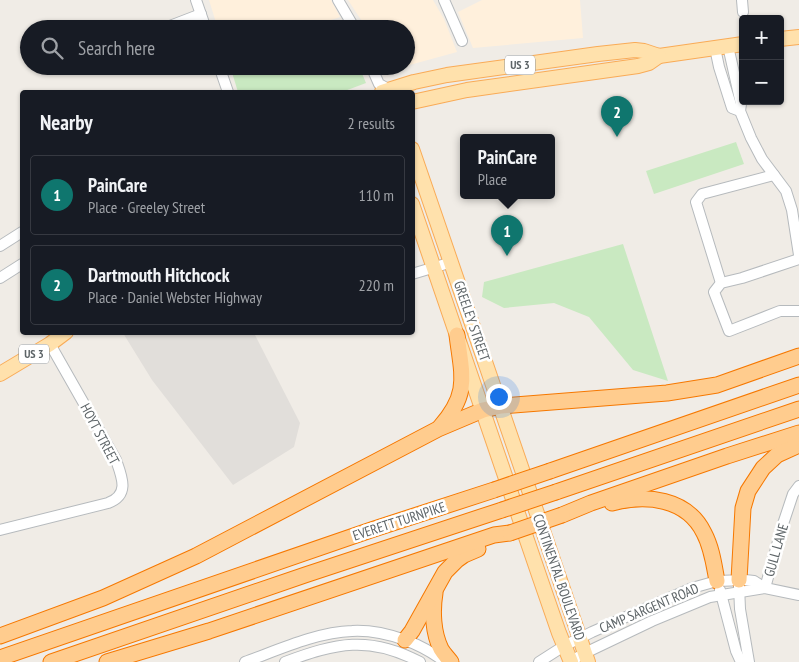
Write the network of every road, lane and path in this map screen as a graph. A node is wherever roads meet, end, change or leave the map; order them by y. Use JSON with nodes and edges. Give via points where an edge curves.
{"nodes":[{"id":1,"x":196,"y":0,"type":"edge"},
{"id":2,"x":338,"y":0,"type":"edge"},
{"id":3,"x":444,"y":0,"type":"edge"},
{"id":4,"x":742,"y":0,"type":"edge"},
{"id":5,"x":743,"y":12,"type":"dead end"},
{"id":6,"x":201,"y":14,"type":"junction"},
{"id":7,"x":185,"y":20,"type":"edge"},
{"id":8,"x":203,"y":20,"type":"edge"},
{"id":9,"x":350,"y":20,"type":"edge"},
{"id":10,"x":799,"y":37,"type":"edge"},
{"id":11,"x":784,"y":39,"type":"edge"},
{"id":12,"x":462,"y":41,"type":"dead end"},
{"id":13,"x":739,"y":45,"type":"edge"},
{"id":14,"x":721,"y":47,"type":"junction"},
{"id":15,"x":659,"y":56,"type":"junction"},
{"id":16,"x":222,"y":75,"type":"edge"},
{"id":17,"x":376,"y":75,"type":"edge"},
{"id":18,"x":227,"y":90,"type":"edge"},
{"id":19,"x":384,"y":90,"type":"edge"},
{"id":20,"x":415,"y":101,"type":"edge"},
{"id":21,"x":415,"y":157,"type":"edge"},
{"id":22,"x":774,"y":175,"type":"junction"},
{"id":23,"x":415,"y":213,"type":"edge"},
{"id":24,"x":20,"y":233,"type":"edge"},
{"id":25,"x":0,"y":246,"type":"edge"},
{"id":26,"x":799,"y":255,"type":"edge"},
{"id":27,"x":799,"y":260,"type":"edge"},
{"id":28,"x":452,"y":262,"type":"junction"},
{"id":29,"x":20,"y":265,"type":"edge"},
{"id":30,"x":434,"y":268,"type":"junction"},
{"id":31,"x":415,"y":273,"type":"edge"},
{"id":32,"x":0,"y":278,"type":"edge"},
{"id":33,"x":721,"y":283,"type":"junction"},
{"id":34,"x":799,"y":311,"type":"edge"},
{"id":35,"x":62,"y":335,"type":"edge"},
{"id":36,"x":457,"y":335,"type":"junction"},
{"id":37,"x":50,"y":344,"type":"junction"},
{"id":38,"x":799,"y":356,"type":"edge"},
{"id":39,"x":0,"y":374,"type":"edge"},
{"id":40,"x":799,"y":385,"type":"edge"},
{"id":41,"x":501,"y":406,"type":"junction"},
{"id":42,"x":799,"y":409,"type":"edge"},
{"id":43,"x":484,"y":410,"type":"junction"},
{"id":44,"x":438,"y":429,"type":"junction"},
{"id":45,"x":799,"y":433,"type":"edge"},
{"id":46,"x":799,"y":445,"type":"edge"},
{"id":47,"x":799,"y":486,"type":"edge"},
{"id":48,"x":530,"y":493,"type":"joint"},
{"id":49,"x":512,"y":497,"type":"joint"},
{"id":50,"x":562,"y":515,"type":"junction"},
{"id":51,"x":0,"y":530,"type":"edge"},
{"id":52,"x":510,"y":534,"type":"junction"},
{"id":53,"x":739,"y":586,"type":"junction"},
{"id":54,"x":719,"y":588,"type":"junction"},
{"id":55,"x":765,"y":588,"type":"junction"},
{"id":56,"x":436,"y":589,"type":"junction"},
{"id":57,"x":799,"y":595,"type":"edge"},
{"id":58,"x":0,"y":636,"type":"edge"},
{"id":59,"x":580,"y":638,"type":"junction"},
{"id":60,"x":401,"y":645,"type":"junction"},
{"id":61,"x":564,"y":646,"type":"junction"},
{"id":62,"x":586,"y":657,"type":"edge"},
{"id":63,"x":0,"y":658,"type":"edge"},
{"id":64,"x":50,"y":662,"type":"edge"},
{"id":65,"x":107,"y":662,"type":"edge"},
{"id":66,"x":245,"y":662,"type":"edge"},
{"id":67,"x":285,"y":662,"type":"edge"},
{"id":68,"x":420,"y":662,"type":"edge"},
{"id":69,"x":445,"y":662,"type":"edge"},
{"id":70,"x":452,"y":662,"type":"edge"},
{"id":71,"x":538,"y":662,"type":"edge"},
{"id":72,"x":570,"y":662,"type":"edge"},
{"id":73,"x":741,"y":662,"type":"edge"},
{"id":74,"x":749,"y":662,"type":"edge"}],
"edges":[{"from":1,"to":6,"type":"street"},
{"from":2,"to":9,"type":"street"},
{"from":3,"to":12,"type":"street"},
{"from":4,"to":5,"type":"street"},
{"from":6,"to":7,"type":"street"},
{"from":6,"to":8,"type":"street"},
{"from":10,"to":11,"type":"main road"},
{"from":13,"to":14,"type":"main road","number":"US 3"},
{"from":14,"to":15,"type":"main road","number":"US 3"},
{"from":14,"to":22,"type":"street","via":[[719,67],[732,108],[740,111],[762,159]]},
{"from":15,"to":19,"type":"main road","number":"US 3","via":[[635,50],[598,54],[447,75]]},
{"from":15,"to":20,"type":"main road","number":"US 3","via":[[638,66],[467,90]]},
{"from":16,"to":18,"type":"street"},
{"from":17,"to":19,"type":"street"},
{"from":21,"to":28,"type":"main road","name":"GREELEY STREET"},
{"from":22,"to":26,"type":"street","via":[[786,192],[792,210]]},
{"from":22,"to":33,"type":"street","via":[[702,194],[696,202]]},
{"from":23,"to":30,"type":"main road","name":"GREELEY STREET"},
{"from":24,"to":25,"type":"street"},
{"from":27,"to":33,"type":"street"},
{"from":28,"to":30,"type":"street"},
{"from":28,"to":41,"type":"main road","name":"GREELEY STREET"},
{"from":29,"to":32,"type":"street"},
{"from":30,"to":31,"type":"street"},
{"from":30,"to":36,"type":"main road","name":"GREELEY STREET"},
{"from":33,"to":34,"type":"street","via":[[714,292],[729,331],[780,311]]},
{"from":35,"to":37,"type":"main road","number":"US 3"},
{"from":36,"to":43,"type":"main road","name":"GREELEY STREET"},
{"from":36,"to":44,"type":"highway","via":[[462,387],[456,406]]},
{"from":37,"to":39,"type":"main road","number":"US 3"},
{"from":37,"to":51,"type":"street","name":"HOYT STREET","via":[[116,460],[122,491],[108,503]]},
{"from":38,"to":41,"type":"highway","via":[[717,385],[693,390]]},
{"from":40,"to":63,"type":"highway","name":"EVERETT TURNPIKE","bridge":true},
{"from":41,"to":43,"type":"highway"},
{"from":41,"to":48,"type":"main road","name":"GREELEY STREET"},
{"from":42,"to":64,"type":"highway","name":"EVERETT TURNPIKE","bridge":true},
{"from":43,"to":44,"type":"highway"},
{"from":43,"to":49,"type":"main road","name":"GREELEY STREET"},
{"from":44,"to":58,"type":"highway","via":[[196,556],[103,598]]},
{"from":45,"to":50,"type":"highway","via":[[591,502]]},
{"from":46,"to":53,"type":"highway","via":[[777,455],[762,468],[748,491],[743,508]]},
{"from":47,"to":55,"type":"street","name":"GULL LANE","via":[[782,527]]},
{"from":48,"to":59,"type":"main road","name":"CONTINENTAL BOULEVARD"},
{"from":49,"to":61,"type":"main road","name":"CONTINENTAL BOULEVARD"},
{"from":50,"to":52,"type":"highway","bridge":true},
{"from":50,"to":54,"type":"highway","via":[[638,500],[658,499],[678,505],[704,531]]},
{"from":52,"to":56,"type":"highway","via":[[464,555],[445,572]]},
{"from":52,"to":65,"type":"highway","via":[[494,535],[208,632]]},
{"from":53,"to":54,"type":"street","name":"CAMP SARGENT ROAD"},
{"from":53,"to":55,"type":"street","name":"CAMP SARGENT ROAD","via":[[754,581]]},
{"from":53,"to":74,"type":"street"},
{"from":54,"to":59,"type":"street","name":"CAMP SARGENT ROAD","via":[[692,588]]},
{"from":54,"to":62,"type":"street","name":"CAMP SARGENT ROAD","via":[[710,597]]},
{"from":54,"to":73,"type":"street"},
{"from":55,"to":57,"type":"street","name":"CAMP SARGENT ROAD"},
{"from":56,"to":60,"type":"highway"},
{"from":56,"to":70,"type":"highway","via":[[436,635]]},
{"from":59,"to":61,"type":"street","name":"CAMP SARGENT ROAD"},
{"from":59,"to":62,"type":"main road","name":"CONTINENTAL BOULEVARD"},
{"from":60,"to":66,"type":"street","via":[[392,635],[340,632]]},
{"from":60,"to":67,"type":"street","via":[[348,645]]},
{"from":60,"to":68,"type":"street"},
{"from":60,"to":69,"type":"street","via":[[427,650]]},
{"from":61,"to":71,"type":"street","name":"CAMP SARGENT ROAD"},
{"from":61,"to":72,"type":"main road","name":"CONTINENTAL BOULEVARD"},
{"from":62,"to":72,"type":"street","name":"CAMP SARGENT ROAD"}]}
